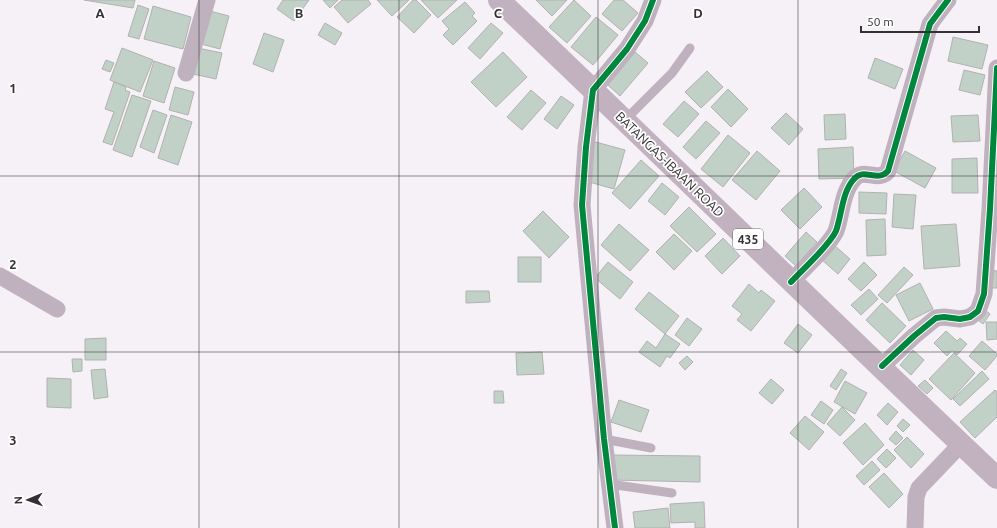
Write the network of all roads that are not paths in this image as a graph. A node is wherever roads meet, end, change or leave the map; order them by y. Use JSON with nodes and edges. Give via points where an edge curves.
{"nodes":[{"id":1,"x":207,"y":0,"type":"edge"},
{"id":2,"x":499,"y":0,"type":"edge"},
{"id":3,"x":653,"y":0,"type":"edge"},
{"id":4,"x":948,"y":0,"type":"edge"},
{"id":5,"x":690,"y":48,"type":"dead end"},
{"id":6,"x":997,"y":68,"type":"edge"},
{"id":7,"x":186,"y":72,"type":"dead end"},
{"id":8,"x":593,"y":90,"type":"junction"},
{"id":9,"x":625,"y":120,"type":"junction"},
{"id":10,"x":0,"y":276,"type":"edge"},
{"id":11,"x":791,"y":282,"type":"junction"},
{"id":12,"x":990,"y":295,"type":"edge"},
{"id":13,"x":57,"y":310,"type":"dead end"},
{"id":14,"x":882,"y":366,"type":"junction"},
{"id":15,"x":604,"y":438,"type":"junction"},
{"id":16,"x":961,"y":444,"type":"junction"},
{"id":17,"x":651,"y":448,"type":"dead end"},
{"id":18,"x":997,"y":478,"type":"edge"},
{"id":19,"x":609,"y":484,"type":"junction"},
{"id":20,"x":672,"y":493,"type":"dead end"},
{"id":21,"x":615,"y":528,"type":"edge"},
{"id":22,"x":915,"y":528,"type":"edge"}],
"edges":[{"from":1,"to":7,"type":"street"},
{"from":2,"to":8,"type":"main road","name":"BATANGAS-IBAAN ROAD","number":"435"},
{"from":3,"to":8,"type":"street","via":[[645,21]]},
{"from":4,"to":11,"type":"street","via":[[930,24],[888,171],[880,176],[865,174],[851,182],[835,232]]},
{"from":5,"to":9,"type":"lane","via":[[672,73]]},
{"from":6,"to":12,"type":"street","via":[[990,210]]},
{"from":8,"to":9,"type":"main road","name":"BATANGAS-IBAAN ROAD","number":"435"},
{"from":8,"to":15,"type":"street","via":[[582,205]]},
{"from":9,"to":11,"type":"main road","name":"BATANGAS-IBAAN ROAD","number":"435"},
{"from":10,"to":13,"type":"street"},
{"from":11,"to":14,"type":"main road","name":"BATANGAS-IBAAN ROAD","number":"435"},
{"from":12,"to":14,"type":"street","via":[[970,317],[936,318]]},
{"from":14,"to":16,"type":"main road","name":"BATANGAS-IBAAN ROAD","number":"435"},
{"from":15,"to":17,"type":"lane"},
{"from":15,"to":19,"type":"street"},
{"from":16,"to":18,"type":"main road","name":"BATANGAS-IBAAN ROAD","number":"435"},
{"from":16,"to":22,"type":"street","via":[[919,488],[916,497]]},
{"from":19,"to":20,"type":"lane"},
{"from":19,"to":21,"type":"street"}]}
